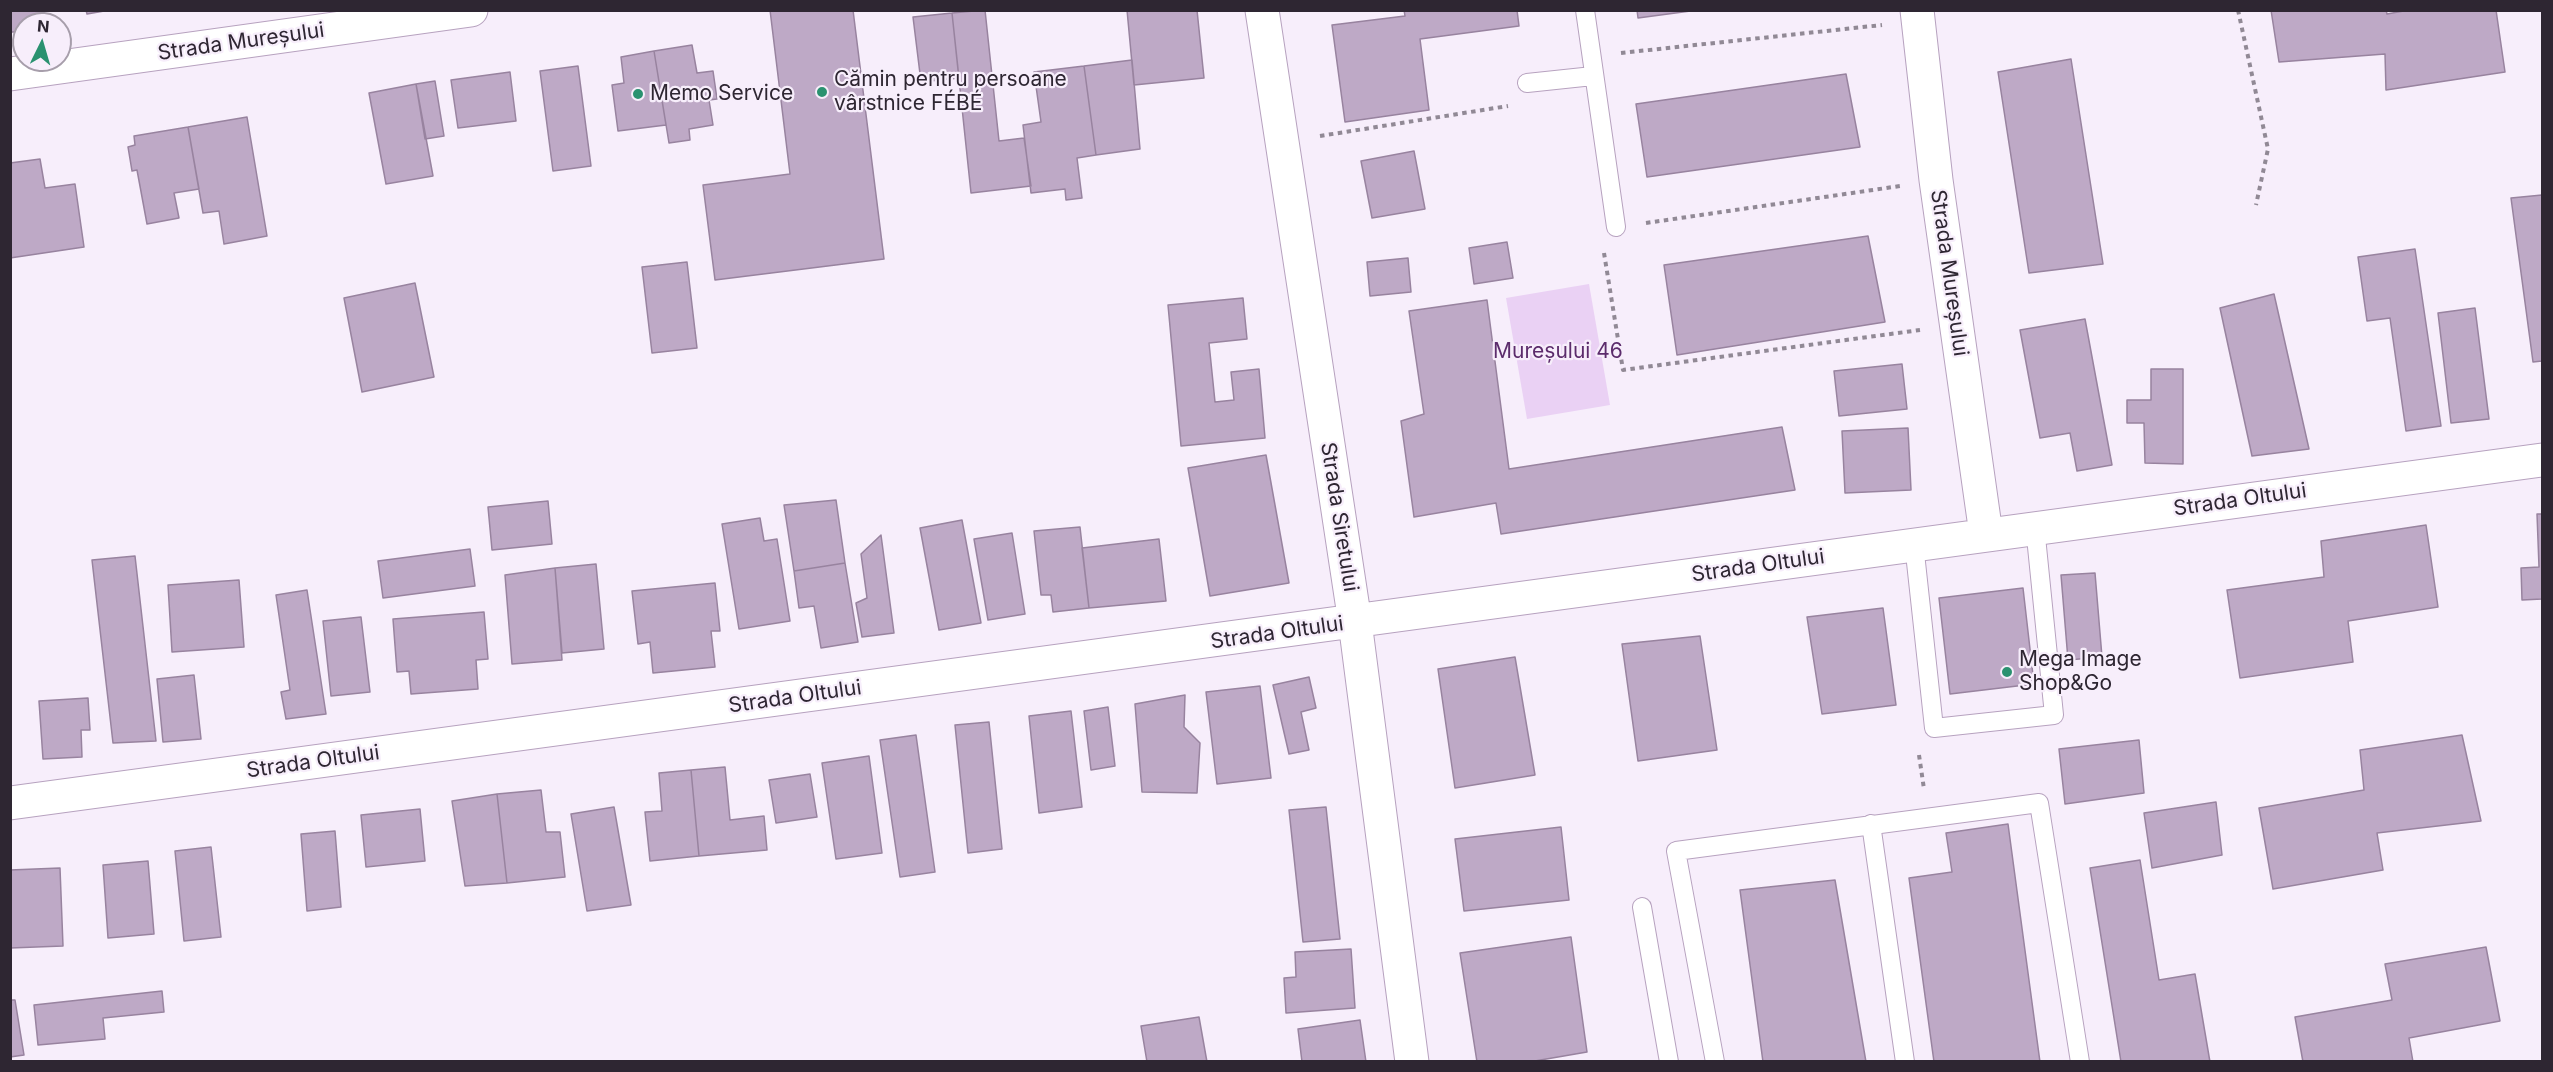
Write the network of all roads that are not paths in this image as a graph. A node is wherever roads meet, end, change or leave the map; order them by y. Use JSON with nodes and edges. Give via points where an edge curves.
{"nodes":[{"id":1,"x":471,"y":10,"type":"edge"},
{"id":2,"x":1262,"y":10,"type":"edge"},
{"id":3,"x":1585,"y":10,"type":"edge"},
{"id":4,"x":1917,"y":10,"type":"edge"},
{"id":5,"x":10,"y":74,"type":"edge"},
{"id":6,"x":1593,"y":76,"type":"junction"},
{"id":7,"x":1527,"y":83,"type":"road end"},
{"id":8,"x":1616,"y":227,"type":"road end"},
{"id":9,"x":2542,"y":460,"type":"edge"},
{"id":10,"x":2036,"y":527,"type":"junction"},
{"id":11,"x":1986,"y":534,"type":"junction"},
{"id":12,"x":1914,"y":544,"type":"junction"},
{"id":13,"x":1355,"y":622,"type":"junction"},
{"id":14,"x":10,"y":803,"type":"edge"},
{"id":15,"x":1871,"y":824,"type":"junction"},
{"id":16,"x":1642,"y":907,"type":"dead end"},
{"id":17,"x":1412,"y":1062,"type":"edge"},
{"id":18,"x":1669,"y":1062,"type":"edge"},
{"id":19,"x":1715,"y":1062,"type":"edge"},
{"id":20,"x":1905,"y":1062,"type":"edge"},
{"id":21,"x":2080,"y":1062,"type":"edge"}],
"edges":[{"from":1,"to":5,"type":"street","name":"Strada Mureșului"},
{"from":2,"to":13,"type":"street","name":"Strada Siretului"},
{"from":3,"to":6,"type":"lane"},
{"from":4,"to":11,"type":"street","name":"Strada Mureșului","via":[[1936,180]]},
{"from":6,"to":7,"type":"lane"},
{"from":6,"to":8,"type":"lane"},
{"from":9,"to":10,"type":"street","name":"Strada Oltului"},
{"from":10,"to":11,"type":"street","name":"Strada Oltului"},
{"from":10,"to":12,"type":"lane","via":[[2054,716],[1934,728]]},
{"from":11,"to":12,"type":"street","name":"Strada Oltului"},
{"from":12,"to":13,"type":"street","name":"Strada Oltului"},
{"from":13,"to":14,"type":"street","name":"Strada Oltului"},
{"from":13,"to":17,"type":"street","name":"Strada Siretului"},
{"from":15,"to":19,"type":"lane","via":[[1676,851]]},
{"from":15,"to":20,"type":"lane"},
{"from":15,"to":21,"type":"lane","via":[[2039,803]]},
{"from":16,"to":18,"type":"lane"}]}
